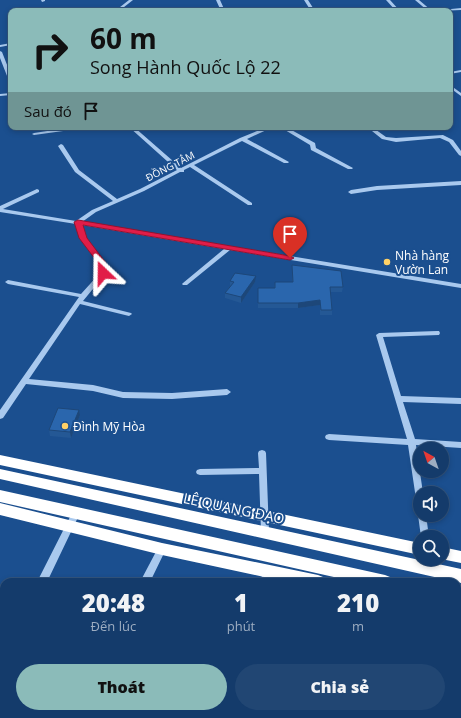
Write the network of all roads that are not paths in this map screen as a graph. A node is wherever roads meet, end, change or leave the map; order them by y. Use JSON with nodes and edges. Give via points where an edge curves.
{"nodes":[{"id":1,"x":131,"y":0,"type":"edge"},
{"id":2,"x":388,"y":0,"type":"edge"},
{"id":3,"x":418,"y":0,"type":"edge"},
{"id":4,"x":121,"y":8,"type":"edge"},
{"id":5,"x":395,"y":8,"type":"edge"},
{"id":6,"x":427,"y":8,"type":"edge"},
{"id":7,"x":0,"y":52,"type":"edge"},
{"id":8,"x":8,"y":73,"type":"edge"},
{"id":9,"x":453,"y":88,"type":"edge"},
{"id":10,"x":461,"y":95,"type":"edge"},
{"id":11,"x":63,"y":130,"type":"edge"},
{"id":12,"x":134,"y":130,"type":"edge"},
{"id":13,"x":264,"y":130,"type":"edge"},
{"id":14,"x":287,"y":130,"type":"edge"},
{"id":15,"x":373,"y":130,"type":"edge"},
{"id":16,"x":34,"y":134,"type":"dead end"},
{"id":17,"x":242,"y":139,"type":"junction"},
{"id":18,"x":454,"y":144,"type":"junction"},
{"id":19,"x":461,"y":144,"type":"edge"},
{"id":20,"x":61,"y":146,"type":"dead end"},
{"id":21,"x":461,"y":154,"type":"edge"},
{"id":22,"x":286,"y":162,"type":"dead end"},
{"id":23,"x":191,"y":166,"type":"junction"},
{"id":24,"x":350,"y":168,"type":"dead end"},
{"id":25,"x":182,"y":171,"type":"junction"},
{"id":26,"x":461,"y":184,"type":"edge"},
{"id":27,"x":37,"y":191,"type":"dead end"},
{"id":28,"x":352,"y":192,"type":"dead end"},
{"id":29,"x":117,"y":201,"type":"junction"},
{"id":30,"x":250,"y":204,"type":"dead end"},
{"id":31,"x":0,"y":209,"type":"edge"},
{"id":32,"x":78,"y":222,"type":"junction"},
{"id":33,"x":228,"y":248,"type":"junction"},
{"id":34,"x":8,"y":282,"type":"dead end"},
{"id":35,"x":185,"y":284,"type":"dead end"},
{"id":36,"x":461,"y":286,"type":"edge"},
{"id":37,"x":84,"y":296,"type":"junction"},
{"id":38,"x":79,"y":302,"type":"junction"},
{"id":39,"x":129,"y":314,"type":"dead end"},
{"id":40,"x":437,"y":333,"type":"dead end"},
{"id":41,"x":24,"y":381,"type":"junction"},
{"id":42,"x":228,"y":392,"type":"dead end"},
{"id":43,"x":399,"y":399,"type":"junction"},
{"id":44,"x":461,"y":401,"type":"edge"},
{"id":45,"x":0,"y":416,"type":"edge"},
{"id":46,"x":329,"y":437,"type":"dead end"},
{"id":47,"x":412,"y":442,"type":"junction"},
{"id":48,"x":461,"y":445,"type":"edge"},
{"id":49,"x":262,"y":453,"type":"dead end"},
{"id":50,"x":0,"y":460,"type":"edge"},
{"id":51,"x":262,"y":470,"type":"junction"},
{"id":52,"x":200,"y":472,"type":"dead end"},
{"id":53,"x":0,"y":474,"type":"edge"},
{"id":54,"x":418,"y":486,"type":"edge"},
{"id":55,"x":0,"y":496,"type":"edge"},
{"id":56,"x":0,"y":509,"type":"edge"},
{"id":57,"x":264,"y":515,"type":"junction"},
{"id":58,"x":73,"y":519,"type":"junction"},
{"id":59,"x":265,"y":532,"type":"junction"},
{"id":60,"x":413,"y":547,"type":"edge"},
{"id":61,"x":162,"y":549,"type":"junction"},
{"id":62,"x":449,"y":554,"type":"edge"},
{"id":63,"x":461,"y":557,"type":"edge"},
{"id":64,"x":413,"y":561,"type":"edge"},
{"id":65,"x":434,"y":566,"type":"edge"},
{"id":66,"x":266,"y":576,"type":"edge"},
{"id":67,"x":461,"y":576,"type":"edge"},
{"id":68,"x":44,"y":578,"type":"edge"},
{"id":69,"x":147,"y":578,"type":"edge"},
{"id":70,"x":283,"y":578,"type":"edge"},
{"id":71,"x":365,"y":578,"type":"edge"}],
"edges":[{"from":1,"to":4,"type":"street"},
{"from":2,"to":5,"type":"street"},
{"from":3,"to":6,"type":"street"},
{"from":7,"to":8,"type":"street"},
{"from":9,"to":10,"type":"street"},
{"from":11,"to":16,"type":"street"},
{"from":12,"to":25,"type":"street"},
{"from":13,"to":17,"type":"street","name":"ĐỒNG TÂM"},
{"from":14,"to":24,"type":"street","via":[[313,144],[312,149]]},
{"from":15,"to":18,"type":"street","via":[[384,138],[396,140],[441,136]]},
{"from":17,"to":22,"type":"street"},
{"from":17,"to":23,"type":"street","name":"ĐỒNG TÂM"},
{"from":18,"to":19,"type":"street"},
{"from":18,"to":21,"type":"street"},
{"from":20,"to":29,"type":"street","via":[[77,171]]},
{"from":23,"to":25,"type":"street","name":"ĐỒNG TÂM"},
{"from":23,"to":30,"type":"street"},
{"from":25,"to":29,"type":"street","name":"ĐỒNG TÂM"},
{"from":26,"to":28,"type":"street"},
{"from":27,"to":31,"type":"street"},
{"from":29,"to":32,"type":"street","name":"ĐỒNG TÂM","via":[[94,211]]},
{"from":31,"to":32,"type":"street"},
{"from":32,"to":33,"type":"street"},
{"from":32,"to":37,"type":"street","via":[[83,238],[102,263],[103,273]]},
{"from":33,"to":35,"type":"street"},
{"from":33,"to":36,"type":"street"},
{"from":34,"to":37,"type":"street"},
{"from":37,"to":38,"type":"street"},
{"from":38,"to":39,"type":"street"},
{"from":38,"to":41,"type":"street"},
{"from":40,"to":43,"type":"street","via":[[380,335]]},
{"from":41,"to":42,"type":"street","via":[[93,388],[123,395],[172,396]]},
{"from":41,"to":45,"type":"street"},
{"from":43,"to":44,"type":"street"},
{"from":43,"to":47,"type":"street"},
{"from":46,"to":47,"type":"street"},
{"from":47,"to":48,"type":"street"},
{"from":47,"to":54,"type":"street"},
{"from":49,"to":51,"type":"street"},
{"from":50,"to":57,"type":"highway","name":"LÊ QUANG ĐẠO","via":[[155,495]]},
{"from":51,"to":52,"type":"street"},
{"from":51,"to":57,"type":"street"},
{"from":53,"to":59,"type":"highway","name":"LÊ QUANG ĐẠO"},
{"from":55,"to":58,"type":"highway"},
{"from":56,"to":58,"type":"highway"},
{"from":57,"to":59,"type":"street"},
{"from":57,"to":60,"type":"highway","name":"LÊ QUANG ĐẠO"},
{"from":58,"to":61,"type":"highway"},
{"from":58,"to":68,"type":"street"},
{"from":58,"to":71,"type":"highway"},
{"from":59,"to":64,"type":"highway","name":"LÊ QUANG ĐẠO"},
{"from":61,"to":66,"type":"highway"},
{"from":61,"to":69,"type":"street"},
{"from":62,"to":63,"type":"highway"},
{"from":65,"to":67,"type":"highway","name":"LÊ QUANG ĐẠO"},
{"from":66,"to":70,"type":"highway"}]}
